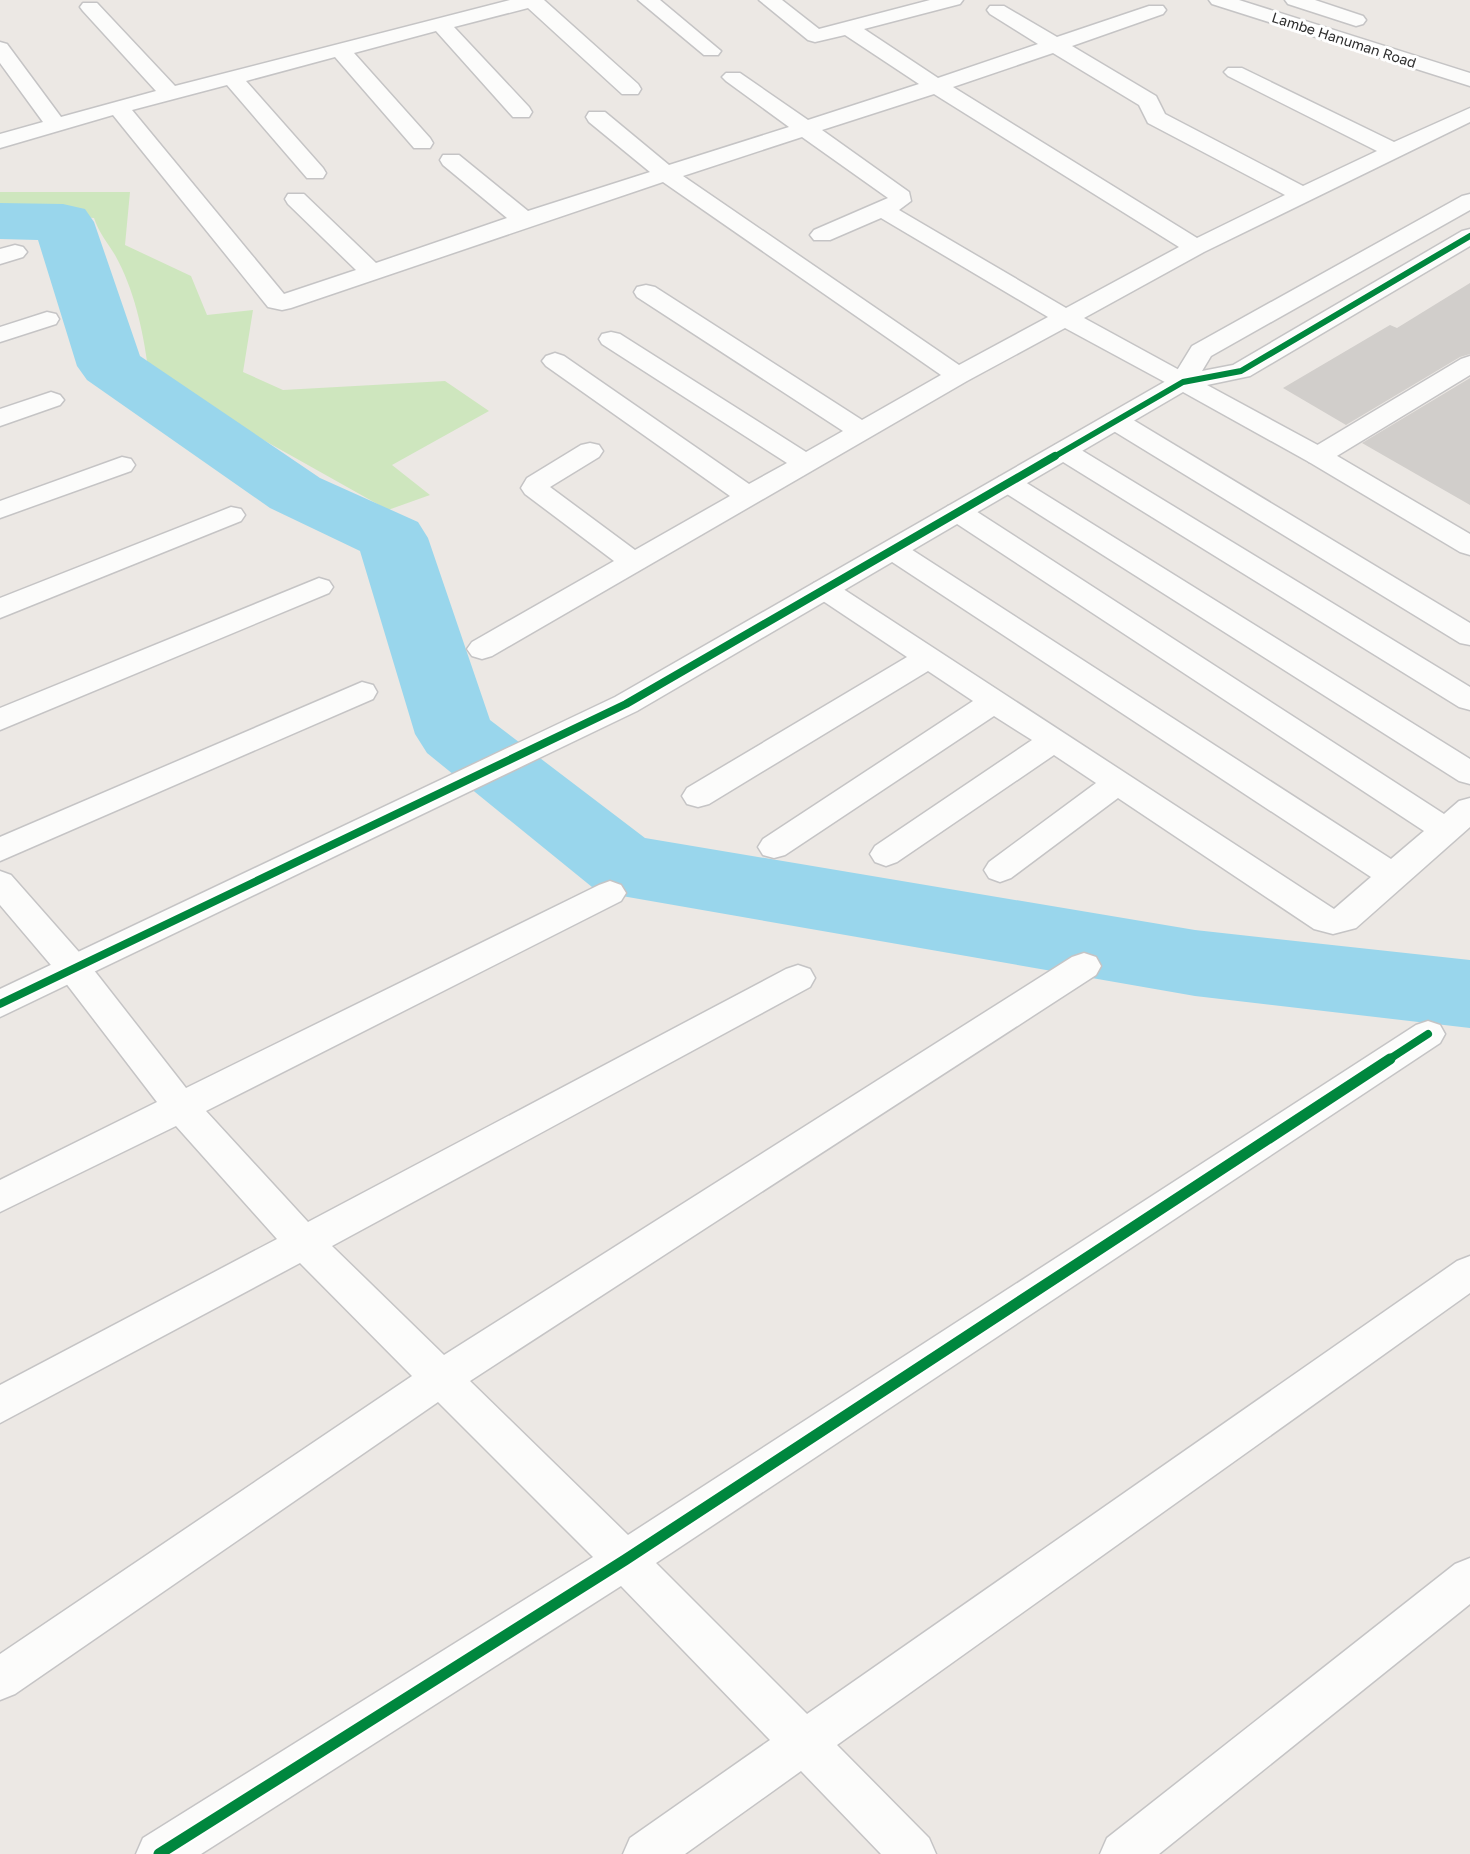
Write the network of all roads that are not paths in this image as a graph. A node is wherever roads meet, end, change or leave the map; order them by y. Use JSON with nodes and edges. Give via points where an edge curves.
{"nodes":[{"id":1,"x":533,"y":0,"type":"edge"},
{"id":2,"x":648,"y":0,"type":"edge"},
{"id":3,"x":769,"y":0,"type":"edge"},
{"id":4,"x":892,"y":0,"type":"edge"},
{"id":5,"x":953,"y":0,"type":"edge"},
{"id":6,"x":1219,"y":0,"type":"edge"},
{"id":7,"x":1295,"y":0,"type":"edge"},
{"id":8,"x":90,"y":6,"type":"dead end"},
{"id":9,"x":997,"y":10,"type":"dead end"},
{"id":10,"x":1156,"y":10,"type":"dead end"},
{"id":11,"x":909,"y":13,"type":"junction"},
{"id":12,"x":441,"y":25,"type":"junction"},
{"id":13,"x":1374,"y":26,"type":"dead end"},
{"id":14,"x":850,"y":29,"type":"junction"},
{"id":15,"x":1054,"y":45,"type":"junction"},
{"id":16,"x":0,"y":48,"type":"edge"},
{"id":17,"x":341,"y":51,"type":"junction"},
{"id":18,"x":711,"y":51,"type":"dead end"},
{"id":19,"x":1235,"y":72,"type":"dead end"},
{"id":20,"x":733,"y":77,"type":"dead end"},
{"id":21,"x":232,"y":78,"type":"junction"},
{"id":22,"x":1470,"y":80,"type":"edge"},
{"id":23,"x":936,"y":86,"type":"junction"},
{"id":24,"x":630,"y":89,"type":"dead end"},
{"id":25,"x":171,"y":94,"type":"junction"},
{"id":26,"x":118,"y":107,"type":"junction"},
{"id":27,"x":521,"y":112,"type":"dead end"},
{"id":28,"x":1470,"y":114,"type":"edge"},
{"id":29,"x":597,"y":117,"type":"dead end"},
{"id":30,"x":56,"y":125,"type":"junction"},
{"id":31,"x":802,"y":128,"type":"junction"},
{"id":32,"x":0,"y":141,"type":"edge"},
{"id":33,"x":422,"y":143,"type":"dead end"},
{"id":34,"x":1395,"y":151,"type":"junction"},
{"id":35,"x":451,"y":160,"type":"dead end"},
{"id":36,"x":315,"y":172,"type":"dead end"},
{"id":37,"x":666,"y":174,"type":"junction"},
{"id":38,"x":1303,"y":195,"type":"junction"},
{"id":39,"x":296,"y":199,"type":"dead end"},
{"id":40,"x":1470,"y":201,"type":"edge"},
{"id":41,"x":882,"y":209,"type":"junction"},
{"id":42,"x":524,"y":220,"type":"junction"},
{"id":43,"x":822,"y":235,"type":"dead end"},
{"id":44,"x":1468,"y":238,"type":"edge"},
{"id":45,"x":1196,"y":247,"type":"junction"},
{"id":46,"x":370,"y":271,"type":"junction"},
{"id":47,"x":646,"y":292,"type":"dead end"},
{"id":48,"x":1066,"y":318,"type":"junction"},
{"id":49,"x":47,"y":319,"type":"dead end"},
{"id":50,"x":0,"y":335,"type":"edge"},
{"id":51,"x":611,"y":339,"type":"dead end"},
{"id":52,"x":555,"y":361,"type":"dead end"},
{"id":53,"x":1470,"y":364,"type":"edge"},
{"id":54,"x":958,"y":376,"type":"junction"},
{"id":55,"x":1183,"y":382,"type":"junction"},
{"id":56,"x":51,"y":400,"type":"dead end"},
{"id":57,"x":0,"y":418,"type":"edge"},
{"id":58,"x":1116,"y":421,"type":"junction"},
{"id":59,"x":861,"y":431,"type":"junction"},
{"id":60,"x":1065,"y":451,"type":"junction"},
{"id":61,"x":590,"y":452,"type":"dead end"},
{"id":62,"x":1318,"y":456,"type":"junction"},
{"id":63,"x":806,"y":463,"type":"junction"},
{"id":64,"x":122,"y":465,"type":"dead end"},
{"id":65,"x":1008,"y":483,"type":"junction"},
{"id":66,"x":748,"y":496,"type":"junction"},
{"id":67,"x":0,"y":510,"type":"edge"},
{"id":68,"x":958,"y":512,"type":"junction"},
{"id":69,"x":231,"y":515,"type":"dead end"},
{"id":70,"x":1470,"y":546,"type":"edge"},
{"id":71,"x":893,"y":550,"type":"junction"},
{"id":72,"x":633,"y":562,"type":"junction"},
{"id":73,"x":319,"y":587,"type":"dead end"},
{"id":74,"x":824,"y":590,"type":"junction"},
{"id":75,"x":0,"y":609,"type":"edge"},
{"id":76,"x":1470,"y":636,"type":"edge"},
{"id":77,"x":482,"y":649,"type":"dead end"},
{"id":78,"x":929,"y":657,"type":"junction"},
{"id":79,"x":362,"y":692,"type":"dead end"},
{"id":80,"x":1470,"y":700,"type":"edge"},
{"id":81,"x":995,"y":701,"type":"junction"},
{"id":82,"x":0,"y":720,"type":"edge"},
{"id":83,"x":1054,"y":740,"type":"junction"},
{"id":84,"x":1470,"y":773,"type":"edge"},
{"id":85,"x":1118,"y":782,"type":"junction"},
{"id":86,"x":699,"y":796,"type":"dead end"},
{"id":87,"x":1470,"y":809,"type":"edge"},
{"id":88,"x":1445,"y":830,"type":"junction"},
{"id":89,"x":774,"y":847,"type":"dead end"},
{"id":90,"x":0,"y":850,"type":"edge"},
{"id":91,"x":886,"y":854,"type":"dead end"},
{"id":92,"x":1000,"y":870,"type":"dead end"},
{"id":93,"x":1393,"y":876,"type":"junction"},
{"id":94,"x":0,"y":883,"type":"edge"},
{"id":95,"x":610,"y":893,"type":"dead end"},
{"id":96,"x":1084,"y":966,"type":"dead end"},
{"id":97,"x":74,"y":969,"type":"junction"},
{"id":98,"x":798,"y":978,"type":"dead end"},
{"id":99,"x":0,"y":1004,"type":"edge"},
{"id":100,"x":1428,"y":1034,"type":"dead end"},
{"id":101,"x":180,"y":1107,"type":"junction"},
{"id":102,"x":0,"y":1197,"type":"edge"},
{"id":103,"x":303,"y":1242,"type":"junction"},
{"id":104,"x":1470,"y":1272,"type":"edge"},
{"id":105,"x":441,"y":1378,"type":"junction"},
{"id":106,"x":0,"y":1405,"type":"edge"},
{"id":107,"x":625,"y":1560,"type":"junction"},
{"id":108,"x":1470,"y":1578,"type":"edge"},
{"id":109,"x":0,"y":1679,"type":"edge"},
{"id":110,"x":803,"y":1743,"type":"junction"},
{"id":111,"x":159,"y":1854,"type":"edge"},
{"id":112,"x":646,"y":1854,"type":"edge"},
{"id":113,"x":913,"y":1854,"type":"edge"},
{"id":114,"x":1123,"y":1854,"type":"edge"}],
"edges":[{"from":1,"to":12,"type":"street"},
{"from":1,"to":24,"type":"street"},
{"from":2,"to":18,"type":"street"},
{"from":3,"to":14,"type":"street","via":[[816,36]]},
{"from":4,"to":11,"type":"street"},
{"from":5,"to":11,"type":"street"},
{"from":6,"to":22,"type":"street","name":"Lambe Hanuman Road"},
{"from":7,"to":13,"type":"street"},
{"from":8,"to":25,"type":"street"},
{"from":9,"to":15,"type":"street"},
{"from":10,"to":15,"type":"street"},
{"from":11,"to":14,"type":"street"},
{"from":12,"to":17,"type":"street"},
{"from":12,"to":27,"type":"street"},
{"from":14,"to":23,"type":"street"},
{"from":15,"to":23,"type":"street"},
{"from":15,"to":38,"type":"street","via":[[1148,101],[1156,118]]},
{"from":16,"to":30,"type":"street"},
{"from":17,"to":21,"type":"street"},
{"from":17,"to":33,"type":"street"},
{"from":19,"to":34,"type":"street"},
{"from":20,"to":31,"type":"street"},
{"from":21,"to":25,"type":"street"},
{"from":21,"to":36,"type":"street"},
{"from":23,"to":31,"type":"street"},
{"from":23,"to":45,"type":"street"},
{"from":25,"to":26,"type":"street"},
{"from":26,"to":30,"type":"street"},
{"from":26,"to":46,"type":"street","via":[[277,302]]},
{"from":28,"to":34,"type":"street"},
{"from":29,"to":37,"type":"street"},
{"from":30,"to":32,"type":"street"},
{"from":31,"to":37,"type":"street"},
{"from":31,"to":41,"type":"street","via":[[901,197]]},
{"from":34,"to":38,"type":"street"},
{"from":35,"to":42,"type":"street"},
{"from":37,"to":42,"type":"street"},
{"from":37,"to":54,"type":"street"},
{"from":38,"to":45,"type":"street"},
{"from":39,"to":46,"type":"street"},
{"from":40,"to":55,"type":"street","via":[[1200,351]]},
{"from":41,"to":43,"type":"street"},
{"from":41,"to":48,"type":"street"},
{"from":42,"to":46,"type":"street"},
{"from":44,"to":55,"type":"street","via":[[1241,371]]},
{"from":45,"to":48,"type":"street"},
{"from":47,"to":59,"type":"street"},
{"from":48,"to":54,"type":"street"},
{"from":48,"to":55,"type":"street"},
{"from":49,"to":50,"type":"street"},
{"from":51,"to":63,"type":"street"},
{"from":52,"to":66,"type":"street"},
{"from":53,"to":62,"type":"street"},
{"from":54,"to":59,"type":"street"},
{"from":55,"to":58,"type":"street"},
{"from":55,"to":62,"type":"street"},
{"from":56,"to":57,"type":"street"},
{"from":58,"to":60,"type":"street"},
{"from":58,"to":76,"type":"street"},
{"from":59,"to":63,"type":"street"},
{"from":60,"to":65,"type":"street"},
{"from":60,"to":80,"type":"street"},
{"from":61,"to":72,"type":"street","via":[[534,488]]},
{"from":62,"to":70,"type":"street"},
{"from":63,"to":66,"type":"street"},
{"from":64,"to":67,"type":"street"},
{"from":65,"to":68,"type":"street"},
{"from":65,"to":84,"type":"street"},
{"from":66,"to":72,"type":"street"},
{"from":68,"to":71,"type":"street"},
{"from":68,"to":88,"type":"street"},
{"from":69,"to":75,"type":"street"},
{"from":71,"to":74,"type":"street"},
{"from":71,"to":93,"type":"street"},
{"from":72,"to":77,"type":"street"},
{"from":73,"to":82,"type":"street"},
{"from":74,"to":78,"type":"street"},
{"from":74,"to":97,"type":"street","via":[[626,704]]},
{"from":78,"to":81,"type":"street"},
{"from":78,"to":86,"type":"street"},
{"from":79,"to":90,"type":"street"},
{"from":81,"to":83,"type":"street"},
{"from":81,"to":89,"type":"street"},
{"from":83,"to":85,"type":"street"},
{"from":83,"to":91,"type":"street"},
{"from":85,"to":92,"type":"street"},
{"from":85,"to":93,"type":"street","via":[[1326,920],[1344,919]]},
{"from":87,"to":88,"type":"street"},
{"from":88,"to":93,"type":"street"},
{"from":94,"to":97,"type":"street"},
{"from":95,"to":101,"type":"street"},
{"from":96,"to":105,"type":"street"},
{"from":97,"to":99,"type":"street"},
{"from":97,"to":101,"type":"street"},
{"from":98,"to":103,"type":"street"},
{"from":100,"to":107,"type":"street"},
{"from":101,"to":102,"type":"street"},
{"from":101,"to":103,"type":"street"},
{"from":103,"to":105,"type":"street"},
{"from":103,"to":106,"type":"street"},
{"from":104,"to":110,"type":"street"},
{"from":105,"to":107,"type":"street"},
{"from":105,"to":109,"type":"street"},
{"from":107,"to":110,"type":"street"},
{"from":107,"to":111,"type":"street"},
{"from":108,"to":114,"type":"street"},
{"from":110,"to":112,"type":"street"},
{"from":110,"to":113,"type":"street"}]}
